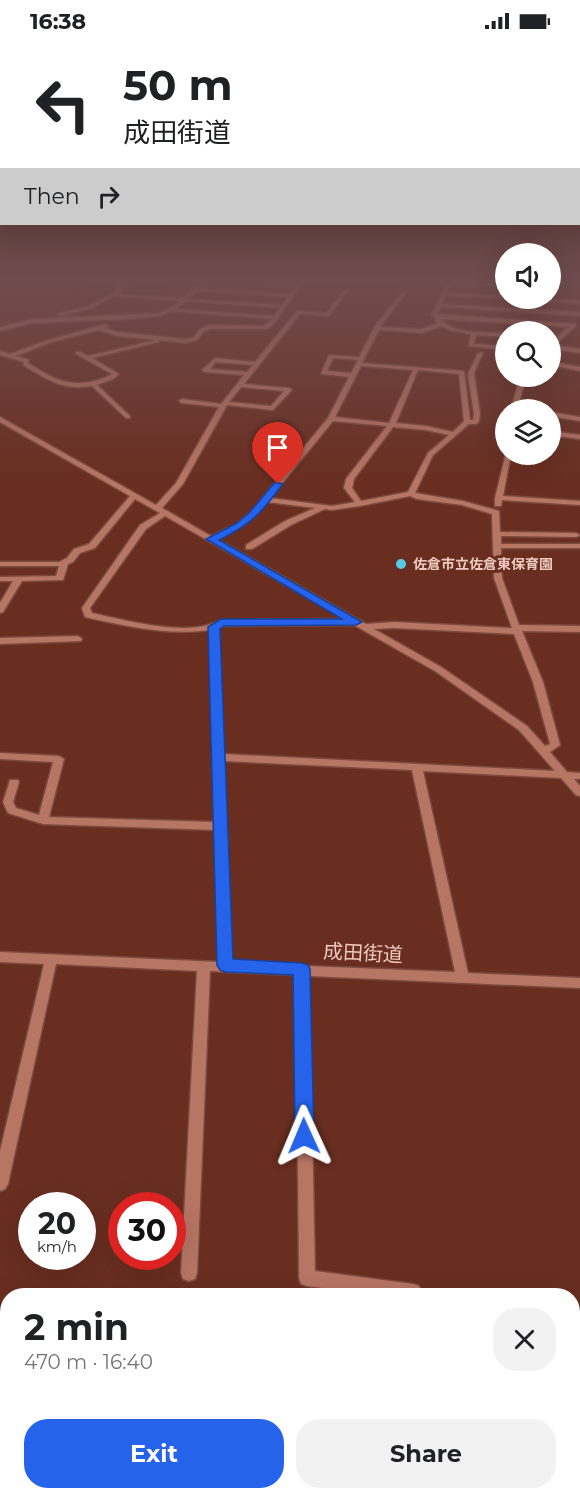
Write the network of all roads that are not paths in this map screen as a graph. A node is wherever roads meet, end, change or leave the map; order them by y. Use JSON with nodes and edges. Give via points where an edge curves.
{"nodes":[{"id":1,"x":37,"y":346,"type":"edge"},
{"id":2,"x":135,"y":346,"type":"edge"},
{"id":3,"x":272,"y":346,"type":"edge"},
{"id":4,"x":369,"y":346,"type":"edge"},
{"id":5,"x":561,"y":348,"type":"edge"},
{"id":6,"x":580,"y":351,"type":"edge"},
{"id":7,"x":481,"y":352,"type":"dead end"},
{"id":8,"x":0,"y":353,"type":"edge"},
{"id":9,"x":78,"y":353,"type":"dead end"},
{"id":10,"x":11,"y":356,"type":"junction"},
{"id":11,"x":87,"y":358,"type":"junction"},
{"id":12,"x":361,"y":362,"type":"junction"},
{"id":13,"x":257,"y":364,"type":"junction"},
{"id":14,"x":561,"y":365,"type":"edge"},
{"id":15,"x":416,"y":369,"type":"junction"},
{"id":16,"x":580,"y":369,"type":"edge"},
{"id":17,"x":248,"y":374,"type":"junction"},
{"id":18,"x":353,"y":375,"type":"junction"},
{"id":19,"x":92,"y":384,"type":"junction"},
{"id":20,"x":240,"y":385,"type":"junction"},
{"id":21,"x":182,"y":401,"type":"dead end"},
{"id":22,"x":224,"y":404,"type":"junction"},
{"id":23,"x":561,"y":416,"type":"edge"},
{"id":24,"x":128,"y":417,"type":"dead end"},
{"id":25,"x":0,"y":419,"type":"edge"},
{"id":26,"x":331,"y":419,"type":"junction"},
{"id":27,"x":580,"y":419,"type":"edge"},
{"id":28,"x":467,"y":422,"type":"junction"},
{"id":29,"x":392,"y":424,"type":"junction"},
{"id":30,"x":453,"y":434,"type":"junction"},
{"id":31,"x":561,"y":434,"type":"edge"},
{"id":32,"x":580,"y":437,"type":"edge"},
{"id":33,"x":506,"y":465,"type":"edge"},
{"id":34,"x":411,"y":494,"type":"junction"},
{"id":35,"x":134,"y":495,"type":"junction"},
{"id":36,"x":499,"y":498,"type":"junction"},
{"id":37,"x":265,"y":500,"type":"junction"},
{"id":38,"x":580,"y":503,"type":"edge"},
{"id":39,"x":360,"y":504,"type":"junction"},
{"id":40,"x":322,"y":508,"type":"junction"},
{"id":41,"x":161,"y":511,"type":"junction"},
{"id":42,"x":496,"y":513,"type":"junction"},
{"id":43,"x":497,"y":534,"type":"junction"},
{"id":44,"x":576,"y":535,"type":"dead end"},
{"id":45,"x":211,"y":539,"type":"junction"},
{"id":46,"x":496,"y":546,"type":"junction"},
{"id":47,"x":580,"y":546,"type":"edge"},
{"id":48,"x":249,"y":547,"type":"dead end"},
{"id":49,"x":64,"y":562,"type":"junction"},
{"id":50,"x":0,"y":564,"type":"edge"},
{"id":51,"x":0,"y":579,"type":"edge"},
{"id":52,"x":19,"y":579,"type":"junction"},
{"id":53,"x":0,"y":610,"type":"edge"},
{"id":54,"x":356,"y":622,"type":"junction"},
{"id":55,"x":214,"y":627,"type":"junction"},
{"id":56,"x":365,"y":627,"type":"junction"},
{"id":57,"x":516,"y":629,"type":"junction"},
{"id":58,"x":580,"y":629,"type":"edge"},
{"id":59,"x":78,"y":639,"type":"dead end"},
{"id":60,"x":0,"y":641,"type":"edge"},
{"id":61,"x":544,"y":751,"type":"junction"},
{"id":62,"x":0,"y":756,"type":"edge"},
{"id":63,"x":217,"y":757,"type":"junction"},
{"id":64,"x":417,"y":769,"type":"junction"},
{"id":65,"x":567,"y":776,"type":"junction"},
{"id":66,"x":580,"y":776,"type":"edge"},
{"id":67,"x":14,"y":782,"type":"dead end"},
{"id":68,"x":580,"y":793,"type":"edge"},
{"id":69,"x":43,"y":820,"type":"junction"},
{"id":70,"x":219,"y":826,"type":"junction"},
{"id":71,"x":0,"y":957,"type":"edge"},
{"id":72,"x":51,"y":959,"type":"junction"},
{"id":73,"x":204,"y":964,"type":"junction"},
{"id":74,"x":225,"y":965,"type":"junction"},
{"id":75,"x":302,"y":969,"type":"junction"},
{"id":76,"x":462,"y":977,"type":"junction"},
{"id":77,"x":580,"y":983,"type":"edge"},
{"id":78,"x":0,"y":1184,"type":"edge"},
{"id":79,"x":189,"y":1274,"type":"dead end"},
{"id":80,"x":382,"y":1288,"type":"edge"}],
"edges":[{"from":1,"to":10,"type":"street"},
{"from":2,"to":11,"type":"street"},
{"from":3,"to":13,"type":"street"},
{"from":4,"to":12,"type":"street"},
{"from":5,"to":6,"type":"street"},
{"from":7,"to":28,"type":"street","via":[[471,374],[476,422]]},
{"from":8,"to":10,"type":"street"},
{"from":9,"to":11,"type":"street"},
{"from":10,"to":19,"type":"street","via":[[27,361],[25,364],[61,383]]},
{"from":11,"to":19,"type":"street","via":[[116,374]]},
{"from":12,"to":15,"type":"street"},
{"from":12,"to":18,"type":"street"},
{"from":12,"to":18,"type":"street","via":[[331,356],[323,373]]},
{"from":13,"to":17,"type":"street"},
{"from":13,"to":17,"type":"street","via":[[215,360],[205,370]]},
{"from":14,"to":16,"type":"street"},
{"from":15,"to":28,"type":"street","via":[[462,372]]},
{"from":15,"to":29,"type":"street"},
{"from":17,"to":20,"type":"street"},
{"from":18,"to":26,"type":"street"},
{"from":19,"to":24,"type":"street"},
{"from":20,"to":22,"type":"street"},
{"from":20,"to":22,"type":"street","via":[[289,390],[273,408]]},
{"from":21,"to":22,"type":"street"},
{"from":22,"to":41,"type":"street"},
{"from":23,"to":27,"type":"street"},
{"from":25,"to":35,"type":"street"},
{"from":26,"to":29,"type":"street"},
{"from":26,"to":37,"type":"street"},
{"from":28,"to":30,"type":"street"},
{"from":29,"to":30,"type":"street"},
{"from":29,"to":39,"type":"street","via":[[350,479],[348,488]]},
{"from":30,"to":34,"type":"street","via":[[429,454]]},
{"from":31,"to":32,"type":"street"},
{"from":33,"to":36,"type":"street"},
{"from":34,"to":39,"type":"street"},
{"from":34,"to":42,"type":"street"},
{"from":35,"to":41,"type":"street"},
{"from":35,"to":49,"type":"street","via":[[92,546],[76,550]]},
{"from":36,"to":38,"type":"street"},
{"from":36,"to":42,"type":"street"},
{"from":37,"to":40,"type":"street"},
{"from":37,"to":45,"type":"street","via":[[241,525]]},
{"from":39,"to":40,"type":"street"},
{"from":40,"to":48,"type":"street"},
{"from":41,"to":45,"type":"street"},
{"from":41,"to":55,"type":"street","via":[[143,527],[86,608],[88,615],[163,628]]},
{"from":42,"to":43,"type":"street"},
{"from":43,"to":44,"type":"street"},
{"from":43,"to":46,"type":"street"},
{"from":45,"to":54,"type":"street"},
{"from":46,"to":47,"type":"street"},
{"from":46,"to":57,"type":"street","via":[[498,578]]},
{"from":49,"to":50,"type":"street"},
{"from":49,"to":52,"type":"street","via":[[60,578]]},
{"from":51,"to":52,"type":"street"},
{"from":52,"to":53,"type":"street"},
{"from":54,"to":55,"type":"street","via":[[221,623]]},
{"from":54,"to":56,"type":"street"},
{"from":55,"to":63,"type":"street"},
{"from":56,"to":57,"type":"street"},
{"from":56,"to":61,"type":"street","via":[[438,669],[523,728]]},
{"from":57,"to":58,"type":"street"},
{"from":57,"to":61,"type":"street","via":[[549,715],[555,745]]},
{"from":59,"to":60,"type":"street"},
{"from":61,"to":65,"type":"street"},
{"from":62,"to":69,"type":"street","via":[[59,759]]},
{"from":63,"to":64,"type":"street"},
{"from":63,"to":70,"type":"street"},
{"from":64,"to":65,"type":"street"},
{"from":64,"to":76,"type":"street"},
{"from":65,"to":66,"type":"street"},
{"from":65,"to":68,"type":"street"},
{"from":67,"to":69,"type":"street","via":[[8,802],[12,810]]},
{"from":69,"to":70,"type":"street"},
{"from":70,"to":74,"type":"street"},
{"from":71,"to":72,"type":"street","name":"成田街道"},
{"from":72,"to":73,"type":"street","name":"成田街道"},
{"from":72,"to":78,"type":"street"},
{"from":73,"to":74,"type":"street","name":"成田街道"},
{"from":73,"to":79,"type":"street"},
{"from":74,"to":75,"type":"street","name":"成田街道"},
{"from":75,"to":76,"type":"street","name":"成田街道"},
{"from":75,"to":80,"type":"street","via":[[306,1278]]},
{"from":76,"to":77,"type":"street","name":"成田街道"}]}
